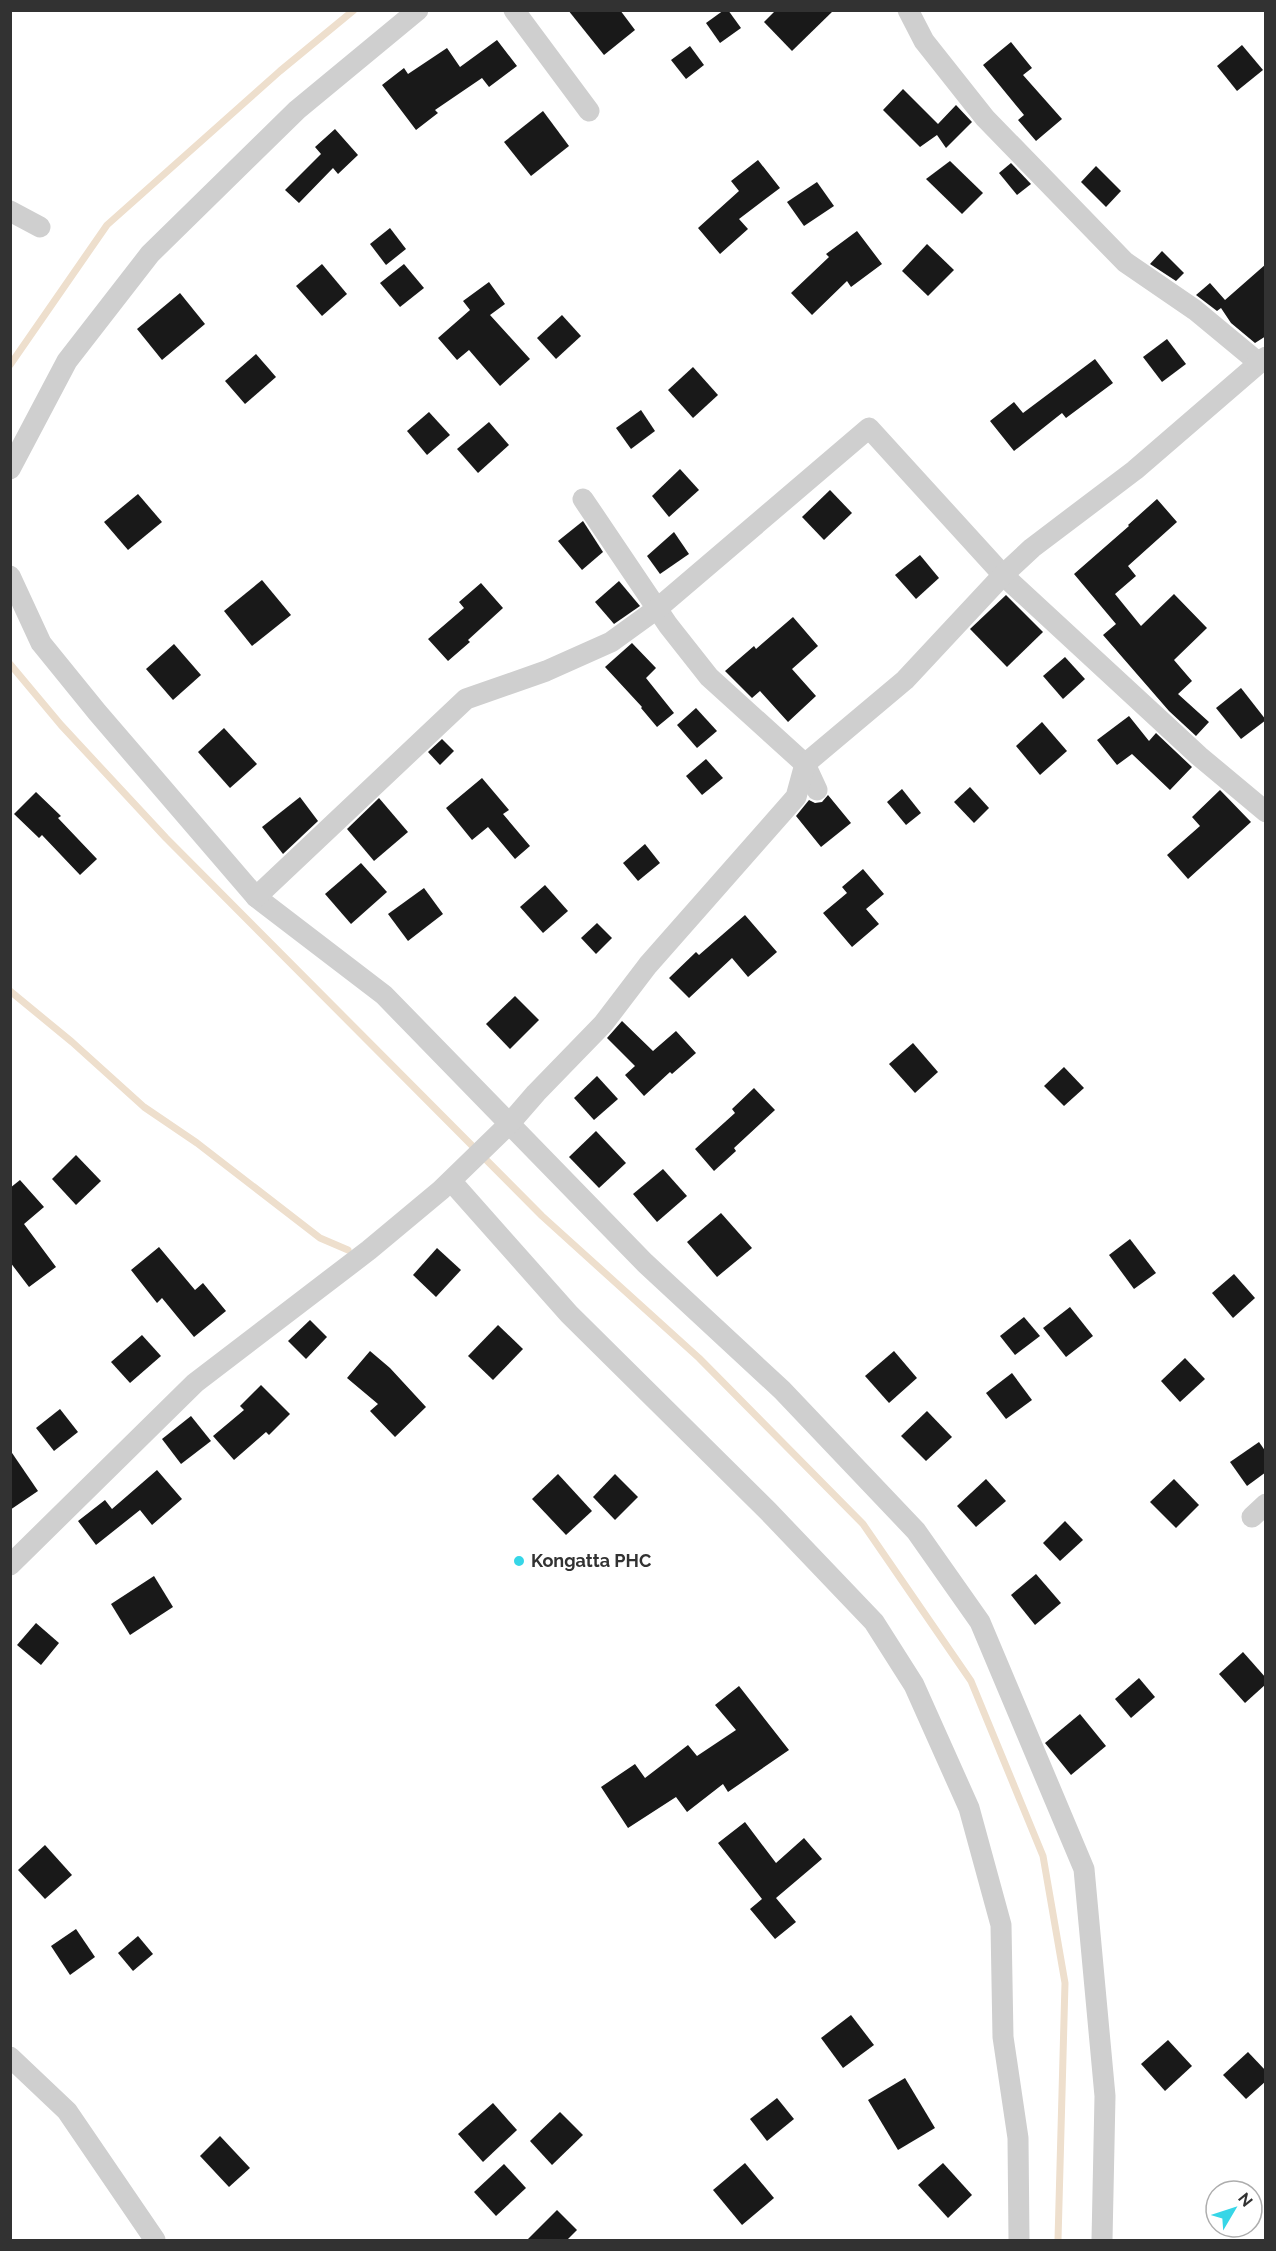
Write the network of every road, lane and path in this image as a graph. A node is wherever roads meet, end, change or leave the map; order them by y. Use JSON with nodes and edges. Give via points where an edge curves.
{"nodes":[{"id":1,"x":418,"y":10,"type":"edge"},
{"id":2,"x":514,"y":10,"type":"edge"},
{"id":3,"x":908,"y":10,"type":"edge"},
{"id":4,"x":589,"y":111,"type":"dead end"},
{"id":5,"x":10,"y":211,"type":"edge"},
{"id":6,"x":40,"y":227,"type":"dead end"},
{"id":7,"x":1262,"y":360,"type":"edge"},
{"id":8,"x":10,"y":469,"type":"edge"},
{"id":9,"x":583,"y":499,"type":"dead end"},
{"id":10,"x":1002,"y":575,"type":"junction"},
{"id":11,"x":10,"y":576,"type":"edge"},
{"id":12,"x":658,"y":608,"type":"junction"},
{"id":13,"x":806,"y":764,"type":"junction"},
{"id":14,"x":817,"y":790,"type":"dead end"},
{"id":15,"x":1266,"y":812,"type":"edge"},
{"id":16,"x":256,"y":897,"type":"junction"},
{"id":17,"x":502,"y":1131,"type":"junction"},
{"id":18,"x":451,"y":1181,"type":"junction"},
{"id":19,"x":10,"y":1565,"type":"edge"},
{"id":20,"x":10,"y":2057,"type":"edge"},
{"id":21,"x":155,"y":2241,"type":"edge"},
{"id":22,"x":1019,"y":2241,"type":"edge"},
{"id":23,"x":1102,"y":2241,"type":"edge"}],
"edges":[{"from":1,"to":8,"type":"street","via":[[297,110],[150,254],[67,361]]},
{"from":2,"to":4,"type":"street"},
{"from":3,"to":7,"type":"street","via":[[924,41],[985,118],[1125,262]]},
{"from":5,"to":6,"type":"street"},
{"from":7,"to":10,"type":"street","via":[[1135,470]]},
{"from":9,"to":12,"type":"street"},
{"from":10,"to":12,"type":"street","via":[[869,428]]},
{"from":10,"to":13,"type":"street","via":[[905,680]]},
{"from":10,"to":15,"type":"street","via":[[1198,756]]},
{"from":11,"to":16,"type":"street","via":[[41,643]]},
{"from":12,"to":13,"type":"street","via":[[709,676]]},
{"from":12,"to":16,"type":"street","via":[[611,642],[546,671],[466,699]]},
{"from":13,"to":14,"type":"street"},
{"from":13,"to":17,"type":"street","via":[[796,797],[648,965],[603,1024]]},
{"from":16,"to":17,"type":"street","via":[[384,995]]},
{"from":17,"to":18,"type":"street"},
{"from":17,"to":23,"type":"street","via":[[782,1390],[916,1531],[980,1622],[1084,1869],[1105,2096]]},
{"from":18,"to":19,"type":"street","via":[[369,1250],[195,1383]]},
{"from":18,"to":22,"type":"street","via":[[569,1314],[768,1510],[874,1622],[914,1684],[969,1808],[1001,1925],[1003,2037],[1018,2139]]},
{"from":20,"to":21,"type":"street","via":[[67,2111]]}]}
